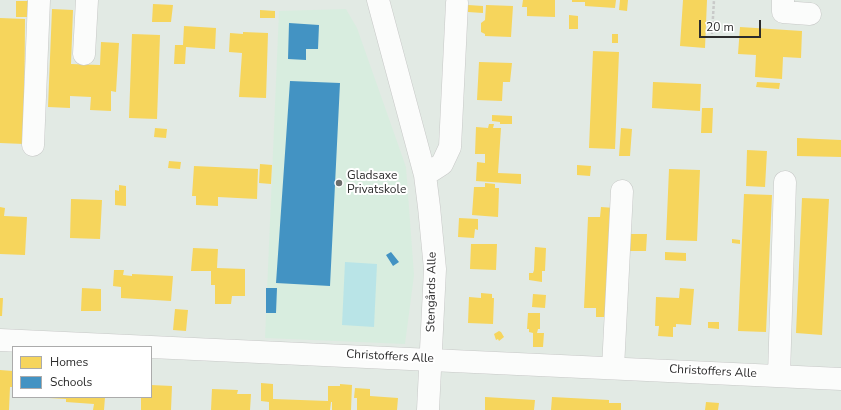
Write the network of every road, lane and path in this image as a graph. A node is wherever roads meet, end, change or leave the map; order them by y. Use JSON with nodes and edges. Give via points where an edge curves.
{"nodes":[{"id":1,"x":40,"y":0,"type":"edge"},
{"id":2,"x":87,"y":0,"type":"edge"},
{"id":3,"x":378,"y":0,"type":"edge"},
{"id":4,"x":714,"y":0,"type":"edge"},
{"id":5,"x":784,"y":0,"type":"edge"},
{"id":6,"x":457,"y":3,"type":"dead end"},
{"id":7,"x":810,"y":14,"type":"dead end"},
{"id":8,"x":712,"y":34,"type":"dead end"},
{"id":9,"x":84,"y":54,"type":"dead end"},
{"id":10,"x":33,"y":145,"type":"dead end"},
{"id":11,"x":425,"y":175,"type":"junction"},
{"id":12,"x":785,"y":182,"type":"dead end"},
{"id":13,"x":622,"y":191,"type":"dead end"},
{"id":14,"x":0,"y":340,"type":"edge"},
{"id":15,"x":136,"y":346,"type":"edge"},
{"id":16,"x":152,"y":347,"type":"edge"},
{"id":17,"x":430,"y":359,"type":"junction"},
{"id":18,"x":613,"y":368,"type":"junction"},
{"id":19,"x":779,"y":375,"type":"junction"},
{"id":20,"x":841,"y":379,"type":"edge"},
{"id":21,"x":428,"y":410,"type":"edge"}],
"edges":[{"from":1,"to":10,"type":"street"},
{"from":2,"to":9,"type":"street"},
{"from":3,"to":11,"type":"street","name":"Stengårds Alle"},
{"from":4,"to":8,"type":"path"},
{"from":5,"to":7,"type":"street","via":[[783,12]]},
{"from":6,"to":11,"type":"street","via":[[450,147],[442,164]]},
{"from":11,"to":17,"type":"street","name":"Stengårds Alle","via":[[435,269]]},
{"from":12,"to":19,"type":"street"},
{"from":13,"to":18,"type":"street"},
{"from":14,"to":15,"type":"street","name":"Christoffers Alle"},
{"from":16,"to":17,"type":"street","name":"Christoffers Alle"},
{"from":17,"to":18,"type":"street","name":"Christoffers Alle"},
{"from":17,"to":21,"type":"street","name":"Stengårds Alle"},
{"from":18,"to":19,"type":"street","name":"Christoffers Alle"},
{"from":19,"to":20,"type":"street","name":"Christoffers Alle"}]}
